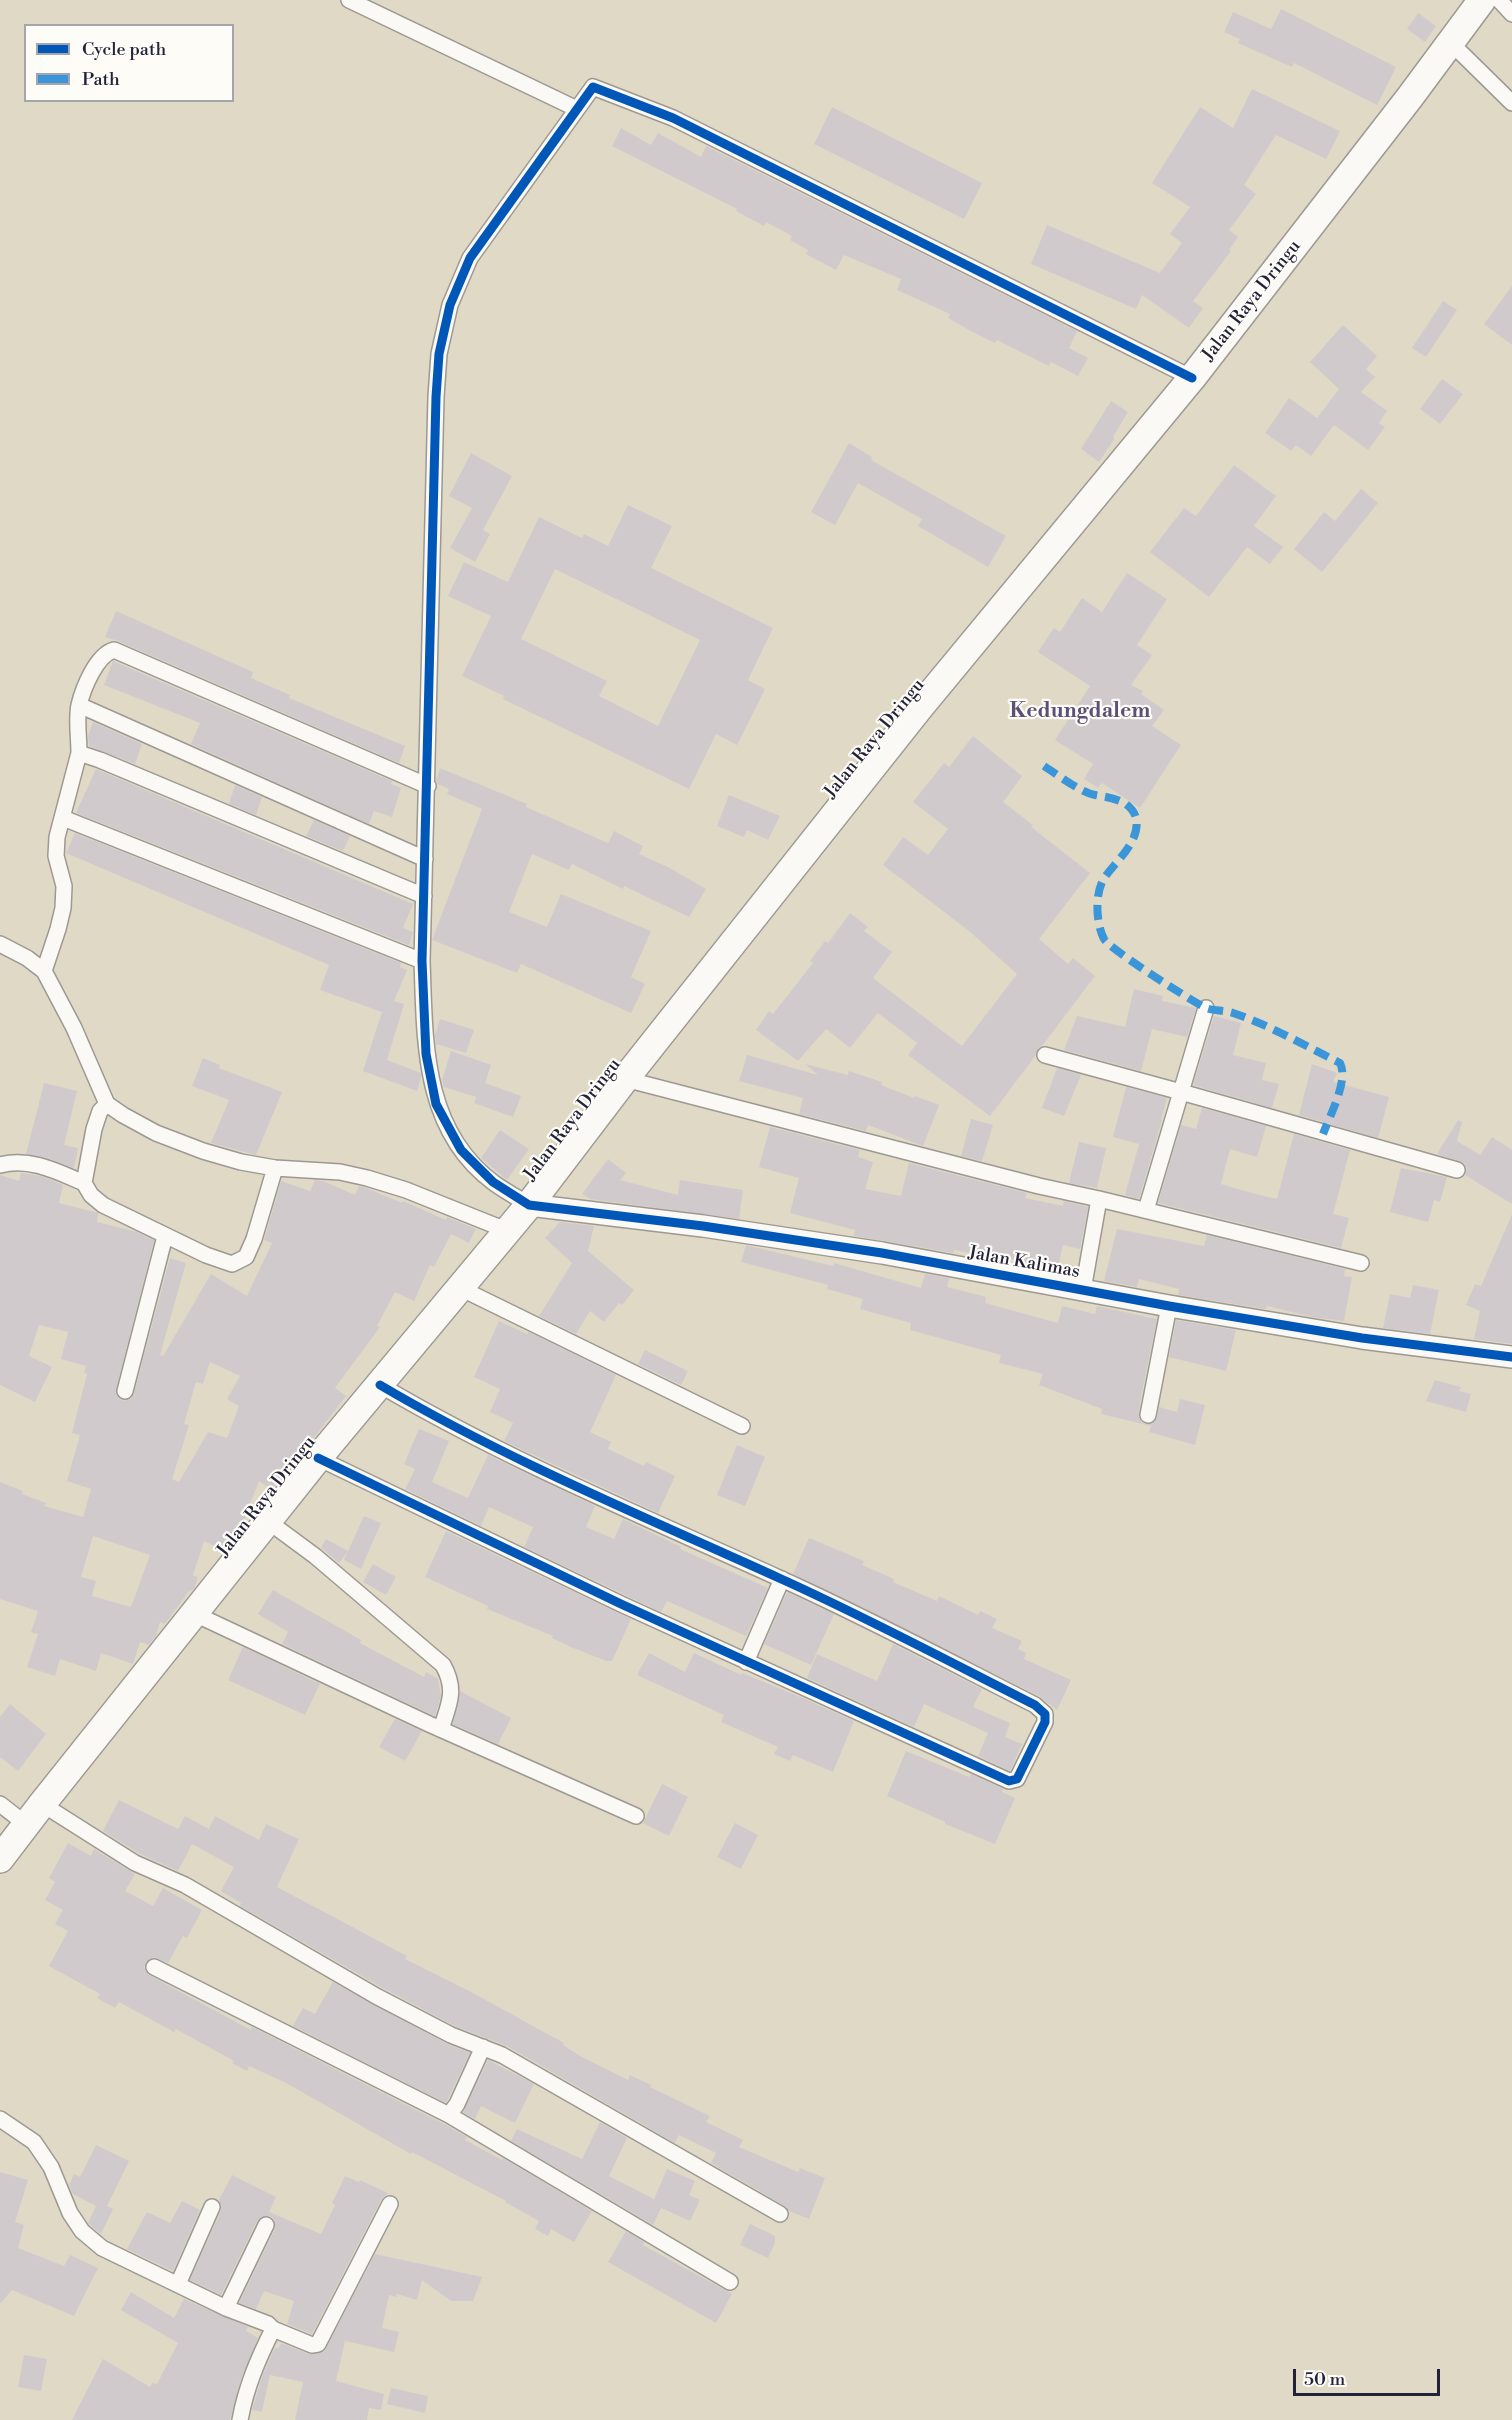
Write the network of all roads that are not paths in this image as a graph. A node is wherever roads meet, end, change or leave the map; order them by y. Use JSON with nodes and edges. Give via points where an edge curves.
{"nodes":[{"id":1,"x":349,"y":0,"type":"edge"},
{"id":2,"x":1482,"y":0,"type":"edge"},
{"id":3,"x":1499,"y":0,"type":"edge"},
{"id":4,"x":1512,"y":14,"type":"edge"},
{"id":5,"x":1450,"y":42,"type":"junction"},
{"id":6,"x":1512,"y":102,"type":"edge"},
{"id":7,"x":577,"y":109,"type":"junction"},
{"id":8,"x":1192,"y":378,"type":"junction"},
{"id":9,"x":79,"y":705,"type":"junction"},
{"id":10,"x":79,"y":753,"type":"junction"},
{"id":11,"x":428,"y":786,"type":"junction"},
{"id":12,"x":63,"y":818,"type":"junction"},
{"id":13,"x":425,"y":859,"type":"junction"},
{"id":14,"x":424,"y":896,"type":"junction"},
{"id":15,"x":0,"y":944,"type":"edge"},
{"id":16,"x":422,"y":961,"type":"junction"},
{"id":17,"x":44,"y":970,"type":"junction"},
{"id":18,"x":1206,"y":1008,"type":"dead end"},
{"id":19,"x":1045,"y":1055,"type":"dead end"},
{"id":20,"x":626,"y":1079,"type":"junction"},
{"id":21,"x":1181,"y":1092,"type":"junction"},
{"id":22,"x":107,"y":1104,"type":"junction"},
{"id":23,"x":0,"y":1165,"type":"edge"},
{"id":24,"x":275,"y":1168,"type":"junction"},
{"id":25,"x":1457,"y":1170,"type":"dead end"},
{"id":26,"x":84,"y":1183,"type":"junction"},
{"id":27,"x":1099,"y":1199,"type":"junction"},
{"id":28,"x":529,"y":1205,"type":"junction"},
{"id":29,"x":1146,"y":1210,"type":"junction"},
{"id":30,"x":506,"y":1230,"type":"junction"},
{"id":31,"x":165,"y":1236,"type":"junction"},
{"id":32,"x":1361,"y":1263,"type":"dead end"},
{"id":33,"x":460,"y":1288,"type":"junction"},
{"id":34,"x":1083,"y":1290,"type":"junction"},
{"id":35,"x":1169,"y":1306,"type":"junction"},
{"id":36,"x":1512,"y":1357,"type":"edge"},
{"id":37,"x":380,"y":1385,"type":"junction"},
{"id":38,"x":125,"y":1391,"type":"dead end"},
{"id":39,"x":1148,"y":1415,"type":"dead end"},
{"id":40,"x":742,"y":1426,"type":"dead end"},
{"id":41,"x":318,"y":1458,"type":"junction"},
{"id":42,"x":269,"y":1522,"type":"junction"},
{"id":43,"x":782,"y":1579,"type":"junction"},
{"id":44,"x":195,"y":1614,"type":"junction"},
{"id":45,"x":746,"y":1662,"type":"junction"},
{"id":46,"x":441,"y":1729,"type":"junction"},
{"id":47,"x":0,"y":1804,"type":"edge"},
{"id":48,"x":35,"y":1814,"type":"junction"},
{"id":49,"x":636,"y":1816,"type":"dead end"},
{"id":50,"x":0,"y":1859,"type":"edge"},
{"id":51,"x":154,"y":1967,"type":"dead end"},
{"id":52,"x":483,"y":2047,"type":"junction"},
{"id":53,"x":449,"y":2115,"type":"junction"},
{"id":54,"x":0,"y":2120,"type":"edge"},
{"id":55,"x":390,"y":2204,"type":"dead end"},
{"id":56,"x":212,"y":2207,"type":"dead end"},
{"id":57,"x":780,"y":2214,"type":"dead end"},
{"id":58,"x":266,"y":2224,"type":"dead end"},
{"id":59,"x":730,"y":2282,"type":"dead end"},
{"id":60,"x":178,"y":2284,"type":"junction"},
{"id":61,"x":226,"y":2308,"type":"junction"},
{"id":62,"x":273,"y":2330,"type":"junction"},
{"id":63,"x":240,"y":2420,"type":"edge"}],
"edges":[{"from":1,"to":7,"type":"street"},
{"from":2,"to":5,"type":"highway","name":"Jalan Raya Dringu"},
{"from":3,"to":4,"type":"street"},
{"from":5,"to":6,"type":"street"},
{"from":5,"to":8,"type":"highway","name":"Jalan Raya Dringu"},
{"from":7,"to":8,"type":"street","via":[[593,87],[674,118]]},
{"from":7,"to":11,"type":"street","via":[[470,258],[450,305],[436,397]]},
{"from":8,"to":20,"type":"highway","name":"Jalan Raya Dringu","via":[[920,707]]},
{"from":9,"to":10,"type":"street"},
{"from":9,"to":11,"type":"street","via":[[101,658],[114,650]]},
{"from":9,"to":13,"type":"street"},
{"from":10,"to":12,"type":"street"},
{"from":10,"to":14,"type":"street"},
{"from":11,"to":13,"type":"street"},
{"from":12,"to":16,"type":"street"},
{"from":12,"to":17,"type":"street","via":[[56,856],[64,886],[63,908]]},
{"from":13,"to":14,"type":"street"},
{"from":14,"to":16,"type":"street"},
{"from":15,"to":17,"type":"street"},
{"from":16,"to":28,"type":"street","via":[[426,1053],[436,1104],[461,1150],[493,1182]]},
{"from":17,"to":22,"type":"street"},
{"from":18,"to":21,"type":"street"},
{"from":19,"to":21,"type":"street"},
{"from":20,"to":27,"type":"street"},
{"from":20,"to":28,"type":"highway","name":"Jalan Raya Dringu"},
{"from":21,"to":25,"type":"street"},
{"from":21,"to":29,"type":"street"},
{"from":22,"to":24,"type":"street","via":[[156,1133],[203,1151]]},
{"from":22,"to":26,"type":"street","via":[[94,1129]]},
{"from":23,"to":26,"type":"street","via":[[30,1164]]},
{"from":24,"to":30,"type":"street","via":[[368,1178]]},
{"from":24,"to":31,"type":"street","via":[[246,1257],[232,1264]]},
{"from":26,"to":31,"type":"street","via":[[103,1205]]},
{"from":27,"to":29,"type":"street"},
{"from":27,"to":34,"type":"street"},
{"from":28,"to":30,"type":"highway","name":"Jalan Raya Dringu"},
{"from":28,"to":34,"type":"street","name":"Jalan Kalimas","via":[[871,1251]]},
{"from":29,"to":32,"type":"street"},
{"from":30,"to":33,"type":"highway","name":"Jalan Raya Dringu"},
{"from":31,"to":38,"type":"street"},
{"from":33,"to":37,"type":"highway","name":"Jalan Raya Dringu"},
{"from":33,"to":40,"type":"street"},
{"from":34,"to":35,"type":"street","name":"Jalan Kalimas"},
{"from":35,"to":36,"type":"street","name":"Jalan Kalimas","via":[[1362,1338]]},
{"from":35,"to":39,"type":"street"},
{"from":37,"to":41,"type":"highway","name":"Jalan Raya Dringu"},
{"from":37,"to":43,"type":"street","via":[[602,1500]]},
{"from":41,"to":42,"type":"highway","name":"Jalan Raya Dringu"},
{"from":41,"to":45,"type":"street"},
{"from":42,"to":44,"type":"highway","name":"Jalan Raya Dringu"},
{"from":42,"to":46,"type":"street","via":[[443,1665],[452,1691]]},
{"from":43,"to":45,"type":"street"},
{"from":43,"to":45,"type":"street","via":[[1035,1705],[1045,1714],[1045,1722],[1017,1779],[1009,1781]]},
{"from":44,"to":46,"type":"street"},
{"from":44,"to":48,"type":"highway","name":"Jalan Raya Dringu"},
{"from":46,"to":49,"type":"street"},
{"from":47,"to":48,"type":"street"},
{"from":48,"to":50,"type":"highway","name":"Jalan Raya Dringu"},
{"from":48,"to":52,"type":"street","via":[[186,1885],[386,2001]]},
{"from":51,"to":53,"type":"street"},
{"from":52,"to":53,"type":"street"},
{"from":52,"to":57,"type":"street"},
{"from":53,"to":59,"type":"street"},
{"from":54,"to":60,"type":"street","via":[[34,2142],[51,2167],[82,2231],[102,2248]]},
{"from":55,"to":62,"type":"street","via":[[318,2344]]},
{"from":56,"to":60,"type":"street"},
{"from":58,"to":61,"type":"street"},
{"from":60,"to":61,"type":"street"},
{"from":61,"to":62,"type":"street","via":[[268,2324]]},
{"from":62,"to":63,"type":"street","via":[[254,2368]]}]}
